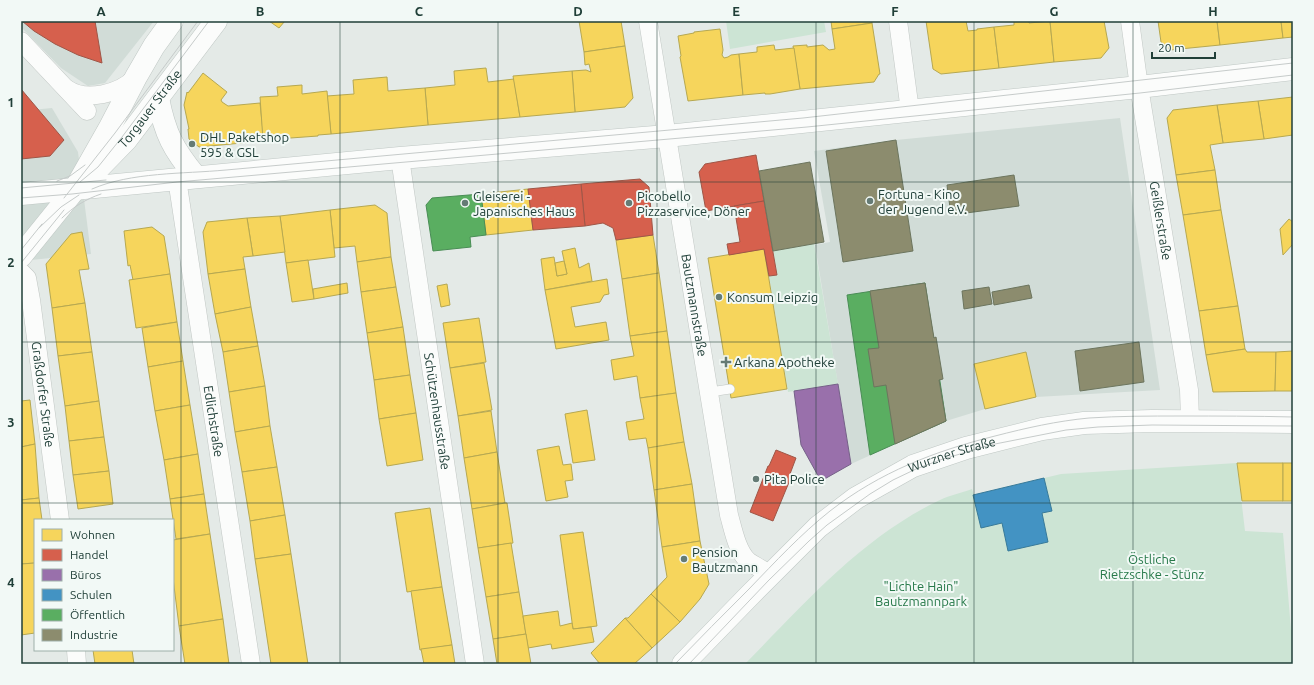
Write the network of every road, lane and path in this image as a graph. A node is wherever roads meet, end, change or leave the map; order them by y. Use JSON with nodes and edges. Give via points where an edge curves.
{"nodes":[{"id":1,"x":172,"y":21,"type":"edge"},
{"id":2,"x":216,"y":21,"type":"edge"},
{"id":3,"x":648,"y":21,"type":"edge"},
{"id":4,"x":898,"y":21,"type":"edge"},
{"id":5,"x":1130,"y":21,"type":"edge"},
{"id":6,"x":21,"y":41,"type":"edge"},
{"id":7,"x":1293,"y":69,"type":"edge"},
{"id":8,"x":136,"y":77,"type":"junction"},
{"id":9,"x":1139,"y":87,"type":"junction"},
{"id":10,"x":66,"y":88,"type":"junction"},
{"id":11,"x":158,"y":98,"type":"junction"},
{"id":12,"x":87,"y":111,"type":"dead end"},
{"id":13,"x":910,"y":111,"type":"junction"},
{"id":14,"x":666,"y":136,"type":"junction"},
{"id":15,"x":400,"y":158,"type":"junction"},
{"id":16,"x":186,"y":178,"type":"junction"},
{"id":17,"x":75,"y":189,"type":"junction"},
{"id":18,"x":21,"y":194,"type":"edge"},
{"id":19,"x":21,"y":256,"type":"edge"},
{"id":20,"x":21,"y":272,"type":"edge"},
{"id":21,"x":730,"y":389,"type":"dead end"},
{"id":22,"x":710,"y":392,"type":"junction"},
{"id":23,"x":1190,"y":420,"type":"junction"},
{"id":24,"x":1293,"y":422,"type":"edge"},
{"id":25,"x":60,"y":519,"type":"edge"},
{"id":26,"x":769,"y":575,"type":"junction"},
{"id":27,"x":76,"y":651,"type":"edge"},
{"id":28,"x":77,"y":664,"type":"edge"},
{"id":29,"x":251,"y":664,"type":"edge"},
{"id":30,"x":475,"y":664,"type":"edge"},
{"id":31,"x":683,"y":664,"type":"edge"}],
"edges":[{"from":1,"to":8,"type":"main road","name":"Torgauer Straße"},
{"from":2,"to":11,"type":"main road","name":"Torgauer Straße"},
{"from":3,"to":14,"type":"street","name":"Bautzmannstraße"},
{"from":4,"to":13,"type":"street"},
{"from":5,"to":9,"type":"street","name":"Geißlerstraße"},
{"from":6,"to":10,"type":"street"},
{"from":7,"to":9,"type":"main road"},
{"from":8,"to":10,"type":"street","via":[[120,88],[91,95],[77,94]]},
{"from":8,"to":17,"type":"main road","name":"Torgauer Straße"},
{"from":9,"to":13,"type":"main road"},
{"from":9,"to":23,"type":"street","name":"Geißlerstraße","via":[[1189,390]]},
{"from":10,"to":12,"type":"street"},
{"from":11,"to":16,"type":"main road","via":[[169,137],[180,156]]},
{"from":11,"to":17,"type":"main road","name":"Torgauer Straße","via":[[119,148]]},
{"from":13,"to":14,"type":"main road"},
{"from":14,"to":15,"type":"main road"},
{"from":14,"to":22,"type":"street","name":"Bautzmannstraße"},
{"from":15,"to":16,"type":"main road"},
{"from":15,"to":30,"type":"street","name":"Schützenhausstraße"},
{"from":16,"to":17,"type":"main road"},
{"from":16,"to":29,"type":"street","name":"Edlichstraße"},
{"from":17,"to":18,"type":"main road"},
{"from":17,"to":19,"type":"main road","name":"Torgauer Straße"},
{"from":20,"to":25,"type":"street","name":"Graßdorfer Straße","via":[[28,281]]},
{"from":21,"to":22,"type":"lane"},
{"from":22,"to":26,"type":"street","name":"Bautzmannstraße","via":[[734,535],[743,555]]},
{"from":23,"to":24,"type":"main road","name":"Wurzner Straße"},
{"from":23,"to":26,"type":"main road","name":"Wurzner Straße","via":[[1063,426],[966,448],[914,466],[882,482],[842,508],[804,540]]},
{"from":26,"to":31,"type":"main road","name":"Wurzner Straße"},
{"from":27,"to":28,"type":"street"}]}
